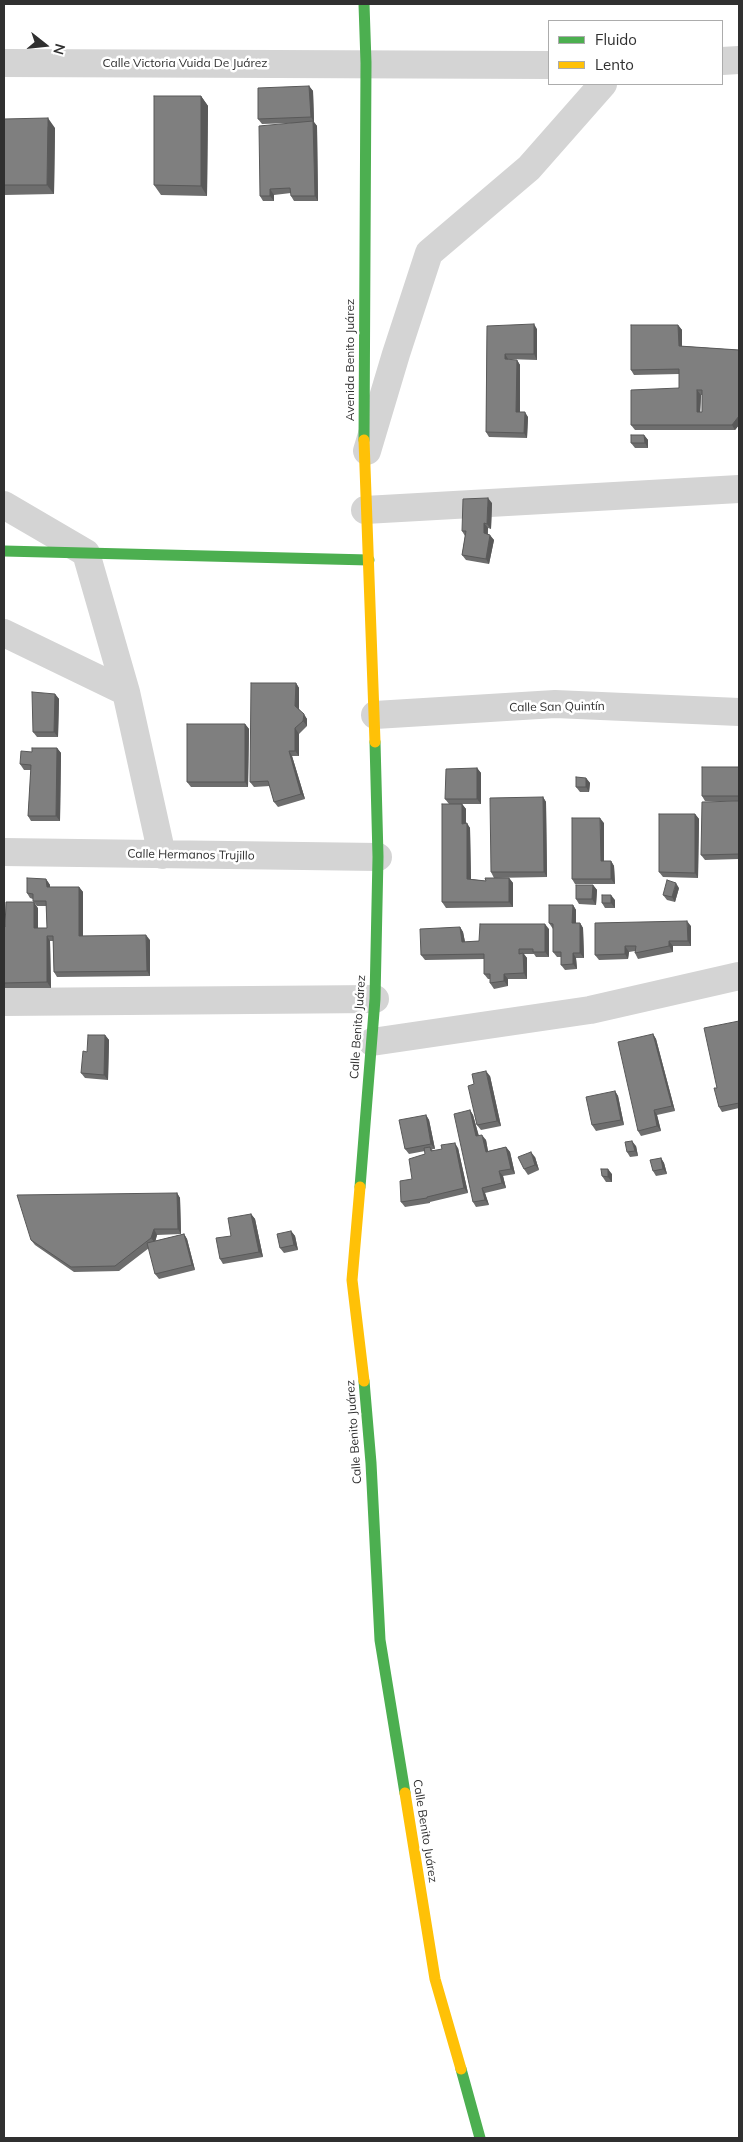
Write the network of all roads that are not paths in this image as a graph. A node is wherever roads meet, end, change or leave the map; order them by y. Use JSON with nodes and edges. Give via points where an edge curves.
{"nodes":[{"id":1,"x":364,"y":4,"type":"edge"},
{"id":2,"x":739,"y":60,"type":"edge"},
{"id":3,"x":723,"y":61,"type":"edge"},
{"id":4,"x":4,"y":63,"type":"edge"},
{"id":5,"x":366,"y":63,"type":"junction"},
{"id":6,"x":548,"y":65,"type":"edge"},
{"id":7,"x":602,"y":85,"type":"edge"},
{"id":8,"x":364,"y":461,"type":"junction"},
{"id":9,"x":739,"y":489,"type":"edge"},
{"id":10,"x":4,"y":505,"type":"edge"},
{"id":11,"x":365,"y":510,"type":"junction"},
{"id":12,"x":4,"y":551,"type":"edge"},
{"id":13,"x":86,"y":552,"type":"junction"},
{"id":14,"x":370,"y":560,"type":"junction"},
{"id":15,"x":4,"y":633,"type":"edge"},
{"id":16,"x":126,"y":692,"type":"junction"},
{"id":17,"x":739,"y":712,"type":"edge"},
{"id":18,"x":375,"y":715,"type":"junction"},
{"id":19,"x":4,"y":852,"type":"edge"},
{"id":20,"x":162,"y":855,"type":"junction"},
{"id":21,"x":378,"y":857,"type":"junction"},
{"id":22,"x":739,"y":976,"type":"edge"},
{"id":23,"x":376,"y":998,"type":"junction"},
{"id":24,"x":4,"y":1002,"type":"edge"},
{"id":25,"x":372,"y":1042,"type":"junction"},
{"id":26,"x":480,"y":2138,"type":"edge"}],
"edges":[{"from":1,"to":5,"type":"street","name":"Avenida Benito Juárez"},
{"from":2,"to":3,"type":"street"},
{"from":4,"to":5,"type":"street","name":"Calle Victoria Vuida De Juárez"},
{"from":5,"to":6,"type":"street","name":"Calle Victoria Vuida De Juárez"},
{"from":5,"to":8,"type":"street","name":"Avenida Benito Juárez"},
{"from":7,"to":8,"type":"street","via":[[529,168],[429,253]]},
{"from":8,"to":11,"type":"street","name":"Avenida Benito Juárez"},
{"from":9,"to":11,"type":"street"},
{"from":10,"to":13,"type":"street"},
{"from":11,"to":14,"type":"street","name":"Avenida Benito Juárez"},
{"from":12,"to":13,"type":"street"},
{"from":13,"to":14,"type":"street"},
{"from":13,"to":16,"type":"street"},
{"from":14,"to":18,"type":"street","name":"Avenida Benito Juárez"},
{"from":15,"to":16,"type":"street"},
{"from":16,"to":20,"type":"street"},
{"from":17,"to":18,"type":"street","name":"Calle San Quintín","via":[[555,704]]},
{"from":18,"to":21,"type":"street","name":"Calle Benito Juárez"},
{"from":19,"to":20,"type":"street","name":"Calle Hermanos Trujillo"},
{"from":20,"to":21,"type":"street","name":"Calle Hermanos Trujillo"},
{"from":21,"to":23,"type":"street","name":"Calle Benito Juárez"},
{"from":22,"to":25,"type":"street","via":[[590,1010]]},
{"from":23,"to":24,"type":"street"},
{"from":23,"to":25,"type":"street","name":"Calle Benito Juárez"},
{"from":25,"to":26,"type":"street","name":"Calle Benito Juárez","via":[[352,1280],[363,1363],[380,1640],[434,1979]]}]}
